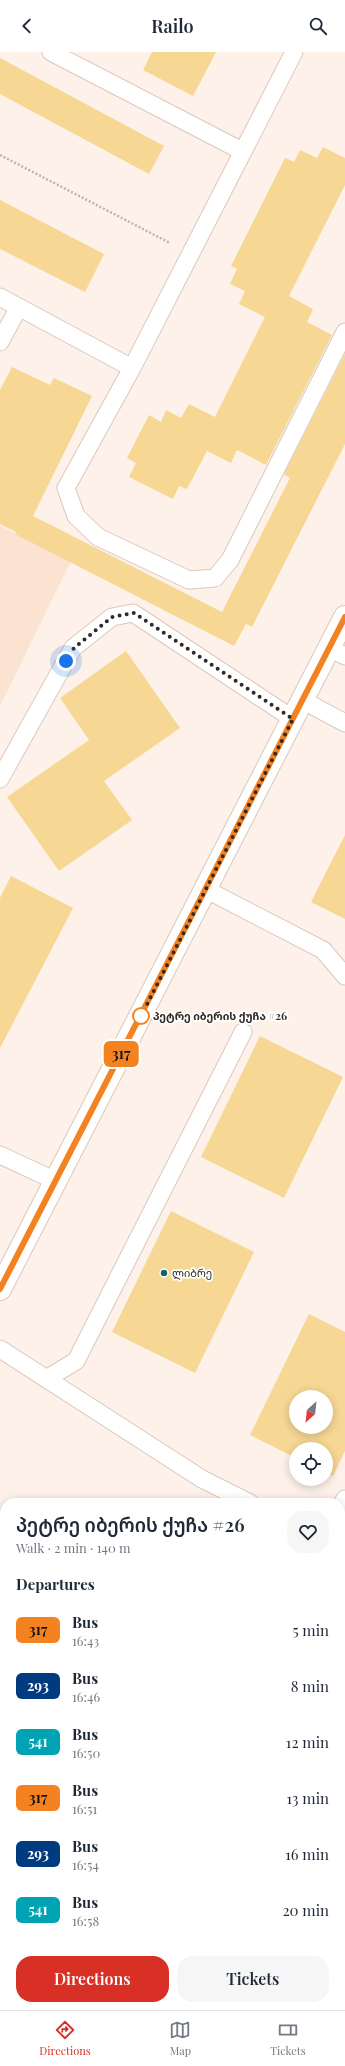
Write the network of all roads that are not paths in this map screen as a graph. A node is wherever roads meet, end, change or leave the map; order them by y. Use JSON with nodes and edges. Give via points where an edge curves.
{"nodes":[{"id":1,"x":51,"y":52,"type":"edge"},
{"id":2,"x":294,"y":52,"type":"edge"},
{"id":3,"x":242,"y":151,"type":"junction"},
{"id":4,"x":0,"y":297,"type":"edge"},
{"id":5,"x":19,"y":307,"type":"junction"},
{"id":6,"x":345,"y":332,"type":"edge"},
{"id":7,"x":0,"y":342,"type":"edge"},
{"id":8,"x":132,"y":368,"type":"junction"},
{"id":9,"x":345,"y":617,"type":"edge"},
{"id":10,"x":337,"y":652,"type":"edge"},
{"id":11,"x":298,"y":709,"type":"junction"},
{"id":12,"x":345,"y":723,"type":"edge"},
{"id":13,"x":0,"y":779,"type":"edge"},
{"id":14,"x":205,"y":889,"type":"junction"},
{"id":15,"x":345,"y":976,"type":"edge"},
{"id":16,"x":243,"y":1032,"type":"dead end"},
{"id":17,"x":0,"y":1154,"type":"edge"},
{"id":18,"x":56,"y":1181,"type":"junction"},
{"id":19,"x":0,"y":1289,"type":"edge"},
{"id":20,"x":0,"y":1349,"type":"edge"},
{"id":21,"x":46,"y":1379,"type":"junction"},
{"id":22,"x":240,"y":1498,"type":"edge"}],
"edges":[{"from":1,"to":3,"type":"lane"},
{"from":2,"to":3,"type":"lane"},
{"from":3,"to":8,"type":"lane"},
{"from":4,"to":5,"type":"lane"},
{"from":5,"to":7,"type":"lane"},
{"from":5,"to":8,"type":"lane"},
{"from":6,"to":8,"type":"lane","via":[[230,560],[216,578],[189,580],[98,537],[76,516],[66,488]]},
{"from":9,"to":10,"type":"street"},
{"from":10,"to":11,"type":"street"},
{"from":11,"to":12,"type":"lane"},
{"from":11,"to":13,"type":"lane","via":[[134,613],[112,617],[74,648]]},
{"from":11,"to":14,"type":"street"},
{"from":14,"to":15,"type":"lane","via":[[323,950]]},
{"from":14,"to":18,"type":"street"},
{"from":16,"to":21,"type":"lane","via":[[76,1361]]},
{"from":17,"to":18,"type":"lane"},
{"from":18,"to":19,"type":"street"},
{"from":20,"to":21,"type":"lane"},
{"from":21,"to":22,"type":"lane","via":[[202,1479]]}]}
